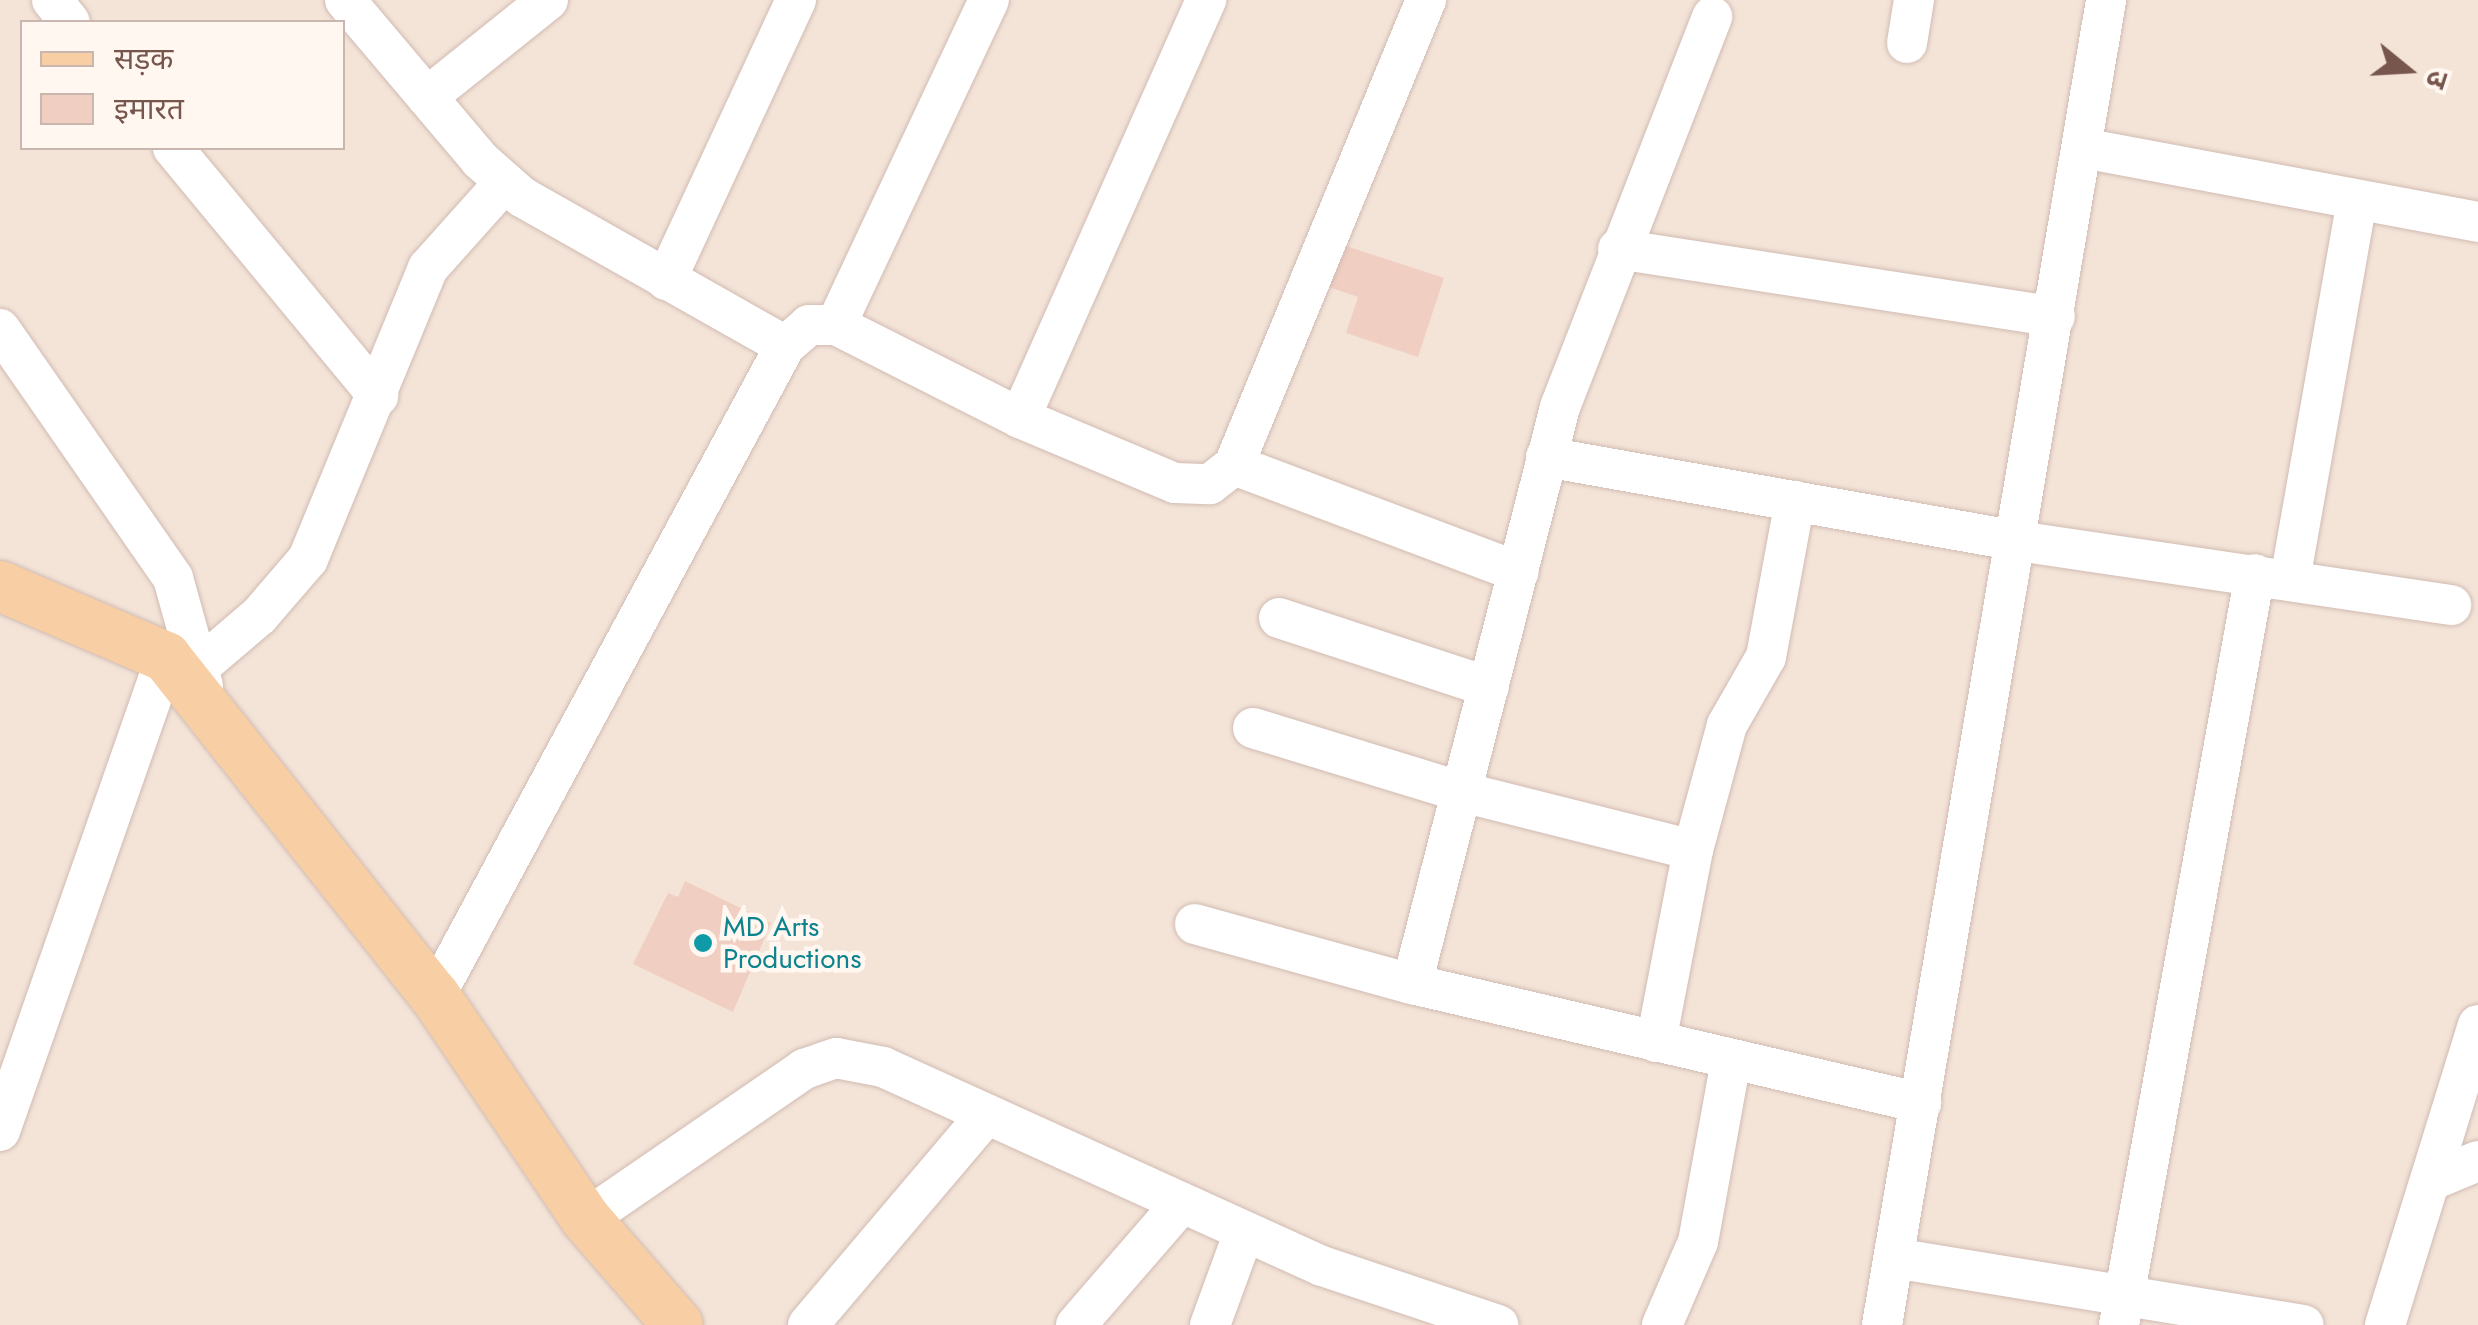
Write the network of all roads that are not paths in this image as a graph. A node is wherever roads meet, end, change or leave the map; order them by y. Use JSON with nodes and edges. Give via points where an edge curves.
{"nodes":[{"id":1,"x":52,"y":0,"type":"edge"},
{"id":2,"x":345,"y":0,"type":"edge"},
{"id":3,"x":548,"y":0,"type":"edge"},
{"id":4,"x":796,"y":0,"type":"edge"},
{"id":5,"x":989,"y":0,"type":"edge"},
{"id":6,"x":1206,"y":0,"type":"edge"},
{"id":7,"x":1426,"y":0,"type":"edge"},
{"id":8,"x":1914,"y":0,"type":"edge"},
{"id":9,"x":2106,"y":0,"type":"edge"},
{"id":10,"x":1712,"y":18,"type":"dead end"},
{"id":11,"x":68,"y":20,"type":"edge"},
{"id":12,"x":1907,"y":43,"type":"dead end"},
{"id":13,"x":427,"y":98,"type":"junction"},
{"id":14,"x":2083,"y":148,"type":"junction"},
{"id":15,"x":175,"y":150,"type":"edge"},
{"id":16,"x":505,"y":182,"type":"junction"},
{"id":17,"x":2357,"y":200,"type":"junction"},
{"id":18,"x":2478,"y":222,"type":"edge"},
{"id":19,"x":1618,"y":250,"type":"junction"},
{"id":20,"x":666,"y":280,"type":"junction"},
{"id":21,"x":2055,"y":318,"type":"junction"},
{"id":22,"x":836,"y":325,"type":"junction"},
{"id":23,"x":0,"y":329,"type":"edge"},
{"id":24,"x":785,"y":346,"type":"junction"},
{"id":25,"x":378,"y":396,"type":"junction"},
{"id":26,"x":1020,"y":418,"type":"junction"},
{"id":27,"x":1546,"y":457,"type":"junction"},
{"id":28,"x":1234,"y":466,"type":"junction"},
{"id":29,"x":1795,"y":501,"type":"junction"},
{"id":30,"x":2017,"y":541,"type":"junction"},
{"id":31,"x":1519,"y":572,"type":"junction"},
{"id":32,"x":2272,"y":577,"type":"junction"},
{"id":33,"x":0,"y":586,"type":"edge"},
{"id":34,"x":2451,"y":605,"type":"dead end"},
{"id":35,"x":1279,"y":618,"type":"dead end"},
{"id":36,"x":190,"y":676,"type":"junction"},
{"id":37,"x":1489,"y":687,"type":"junction"},
{"id":38,"x":1253,"y":728,"type":"dead end"},
{"id":39,"x":1462,"y":792,"type":"junction"},
{"id":40,"x":1693,"y":850,"type":"junction"},
{"id":41,"x":1196,"y":924,"type":"dead end"},
{"id":42,"x":1412,"y":984,"type":"junction"},
{"id":43,"x":435,"y":996,"type":"junction"},
{"id":44,"x":2478,"y":1025,"type":"edge"},
{"id":45,"x":1656,"y":1042,"type":"junction"},
{"id":46,"x":1732,"y":1060,"type":"junction"},
{"id":47,"x":1921,"y":1104,"type":"junction"},
{"id":48,"x":986,"y":1115,"type":"junction"},
{"id":49,"x":0,"y":1131,"type":"edge"},
{"id":50,"x":2478,"y":1161,"type":"edge"},
{"id":51,"x":2430,"y":1181,"type":"junction"},
{"id":52,"x":1180,"y":1205,"type":"junction"},
{"id":53,"x":586,"y":1219,"type":"junction"},
{"id":54,"x":1244,"y":1232,"type":"junction"},
{"id":55,"x":1894,"y":1258,"type":"junction"},
{"id":56,"x":2122,"y":1310,"type":"edge"},
{"id":57,"x":1482,"y":1322,"type":"edge"},
{"id":58,"x":678,"y":1325,"type":"edge"},
{"id":59,"x":808,"y":1325,"type":"edge"},
{"id":60,"x":1076,"y":1325,"type":"edge"},
{"id":61,"x":1210,"y":1325,"type":"edge"},
{"id":62,"x":1662,"y":1325,"type":"edge"},
{"id":63,"x":1882,"y":1325,"type":"edge"},
{"id":64,"x":2304,"y":1325,"type":"edge"},
{"id":65,"x":2385,"y":1325,"type":"edge"}],
"edges":[{"from":1,"to":11,"type":"street"},
{"from":2,"to":13,"type":"street"},
{"from":3,"to":13,"type":"street"},
{"from":4,"to":20,"type":"street"},
{"from":5,"to":22,"type":"street"},
{"from":6,"to":26,"type":"street"},
{"from":7,"to":28,"type":"street"},
{"from":8,"to":12,"type":"street"},
{"from":9,"to":14,"type":"street"},
{"from":10,"to":19,"type":"street"},
{"from":13,"to":16,"type":"street"},
{"from":14,"to":17,"type":"street"},
{"from":14,"to":21,"type":"street"},
{"from":15,"to":25,"type":"street"},
{"from":16,"to":20,"type":"street"},
{"from":16,"to":25,"type":"street","via":[[428,268]]},
{"from":17,"to":18,"type":"street"},
{"from":17,"to":32,"type":"street"},
{"from":19,"to":21,"type":"street"},
{"from":19,"to":27,"type":"street"},
{"from":20,"to":24,"type":"street"},
{"from":21,"to":30,"type":"street"},
{"from":22,"to":24,"type":"street","via":[[809,326]]},
{"from":22,"to":26,"type":"street"},
{"from":23,"to":36,"type":"street","via":[[173,578]]},
{"from":24,"to":43,"type":"street"},
{"from":25,"to":36,"type":"street","via":[[308,559],[258,616]]},
{"from":26,"to":28,"type":"street","via":[[1175,483],[1210,484]]},
{"from":27,"to":29,"type":"street"},
{"from":27,"to":31,"type":"street"},
{"from":28,"to":31,"type":"street"},
{"from":29,"to":30,"type":"street"},
{"from":29,"to":40,"type":"street","via":[[1766,657],[1728,724]]},
{"from":30,"to":32,"type":"street"},
{"from":30,"to":47,"type":"street"},
{"from":31,"to":37,"type":"street"},
{"from":32,"to":34,"type":"street"},
{"from":32,"to":56,"type":"street"},
{"from":33,"to":36,"type":"main road"},
{"from":35,"to":37,"type":"street"},
{"from":36,"to":43,"type":"main road"},
{"from":36,"to":49,"type":"street"},
{"from":37,"to":39,"type":"street"},
{"from":38,"to":39,"type":"street"},
{"from":39,"to":40,"type":"street"},
{"from":39,"to":42,"type":"street"},
{"from":40,"to":45,"type":"street"},
{"from":41,"to":42,"type":"street"},
{"from":42,"to":45,"type":"street"},
{"from":43,"to":53,"type":"main road"},
{"from":44,"to":51,"type":"street"},
{"from":45,"to":46,"type":"street"},
{"from":46,"to":47,"type":"street"},
{"from":46,"to":62,"type":"street","via":[[1698,1242]]},
{"from":47,"to":55,"type":"street"},
{"from":48,"to":52,"type":"street"},
{"from":48,"to":53,"type":"street","via":[[883,1067],[836,1058],[804,1068]]},
{"from":48,"to":59,"type":"street"},
{"from":50,"to":51,"type":"street"},
{"from":51,"to":65,"type":"street"},
{"from":52,"to":54,"type":"street"},
{"from":52,"to":60,"type":"street"},
{"from":53,"to":58,"type":"main road"},
{"from":54,"to":57,"type":"street"},
{"from":54,"to":61,"type":"street"},
{"from":55,"to":56,"type":"street"},
{"from":55,"to":63,"type":"street"},
{"from":56,"to":64,"type":"street"}]}
